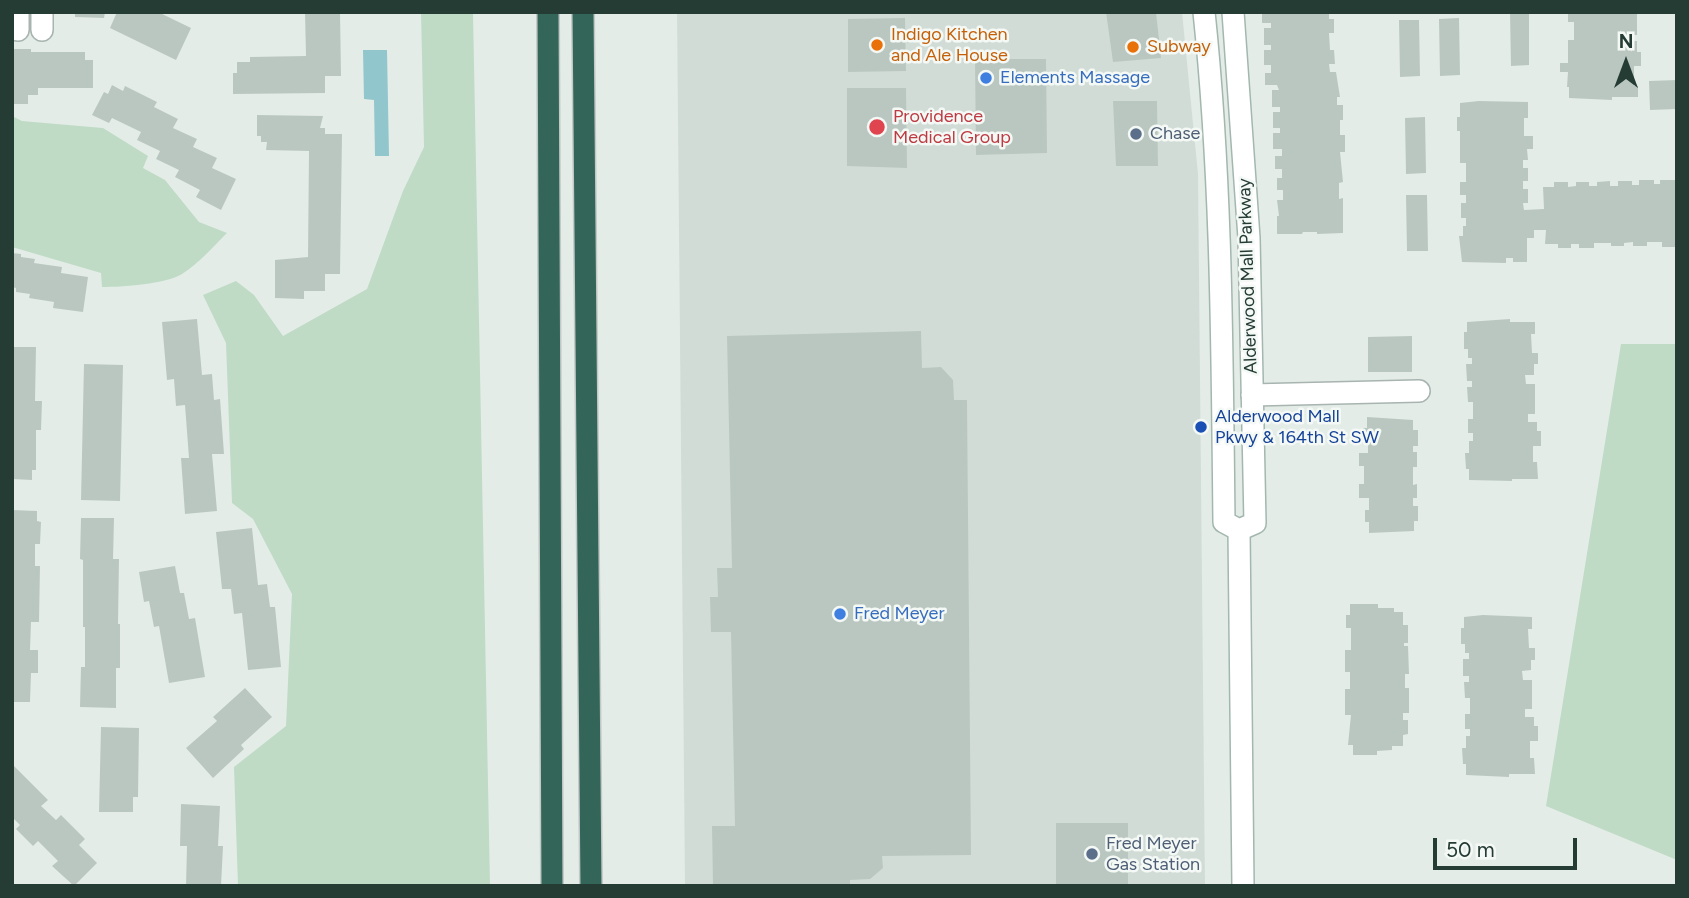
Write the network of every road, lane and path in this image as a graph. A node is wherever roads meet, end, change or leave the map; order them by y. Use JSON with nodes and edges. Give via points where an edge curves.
{"nodes":[{"id":1,"x":548,"y":12,"type":"edge"},
{"id":2,"x":583,"y":12,"type":"edge"},
{"id":3,"x":1203,"y":12,"type":"edge"},
{"id":4,"x":1233,"y":12,"type":"edge"},
{"id":5,"x":1419,"y":391,"type":"dead end"},
{"id":6,"x":1252,"y":395,"type":"junction"},
{"id":7,"x":1239,"y":530,"type":"junction"},
{"id":8,"x":552,"y":886,"type":"edge"},
{"id":9,"x":590,"y":886,"type":"edge"},
{"id":10,"x":1243,"y":886,"type":"edge"}],
"edges":[{"from":1,"to":8,"type":"highway"},
{"from":2,"to":9,"type":"highway"},
{"from":3,"to":7,"type":"main road","name":"Alderwood Mall Parkway","via":[[1213,98],[1219,236],[1224,522]]},
{"from":4,"to":6,"type":"main road","name":"Alderwood Mall Parkway","via":[[1249,238]]},
{"from":5,"to":6,"type":"main road"},
{"from":6,"to":7,"type":"main road","name":"Alderwood Mall Parkway","via":[[1255,523]]},
{"from":7,"to":10,"type":"main road","name":"Alderwood Mall Parkway"}]}
